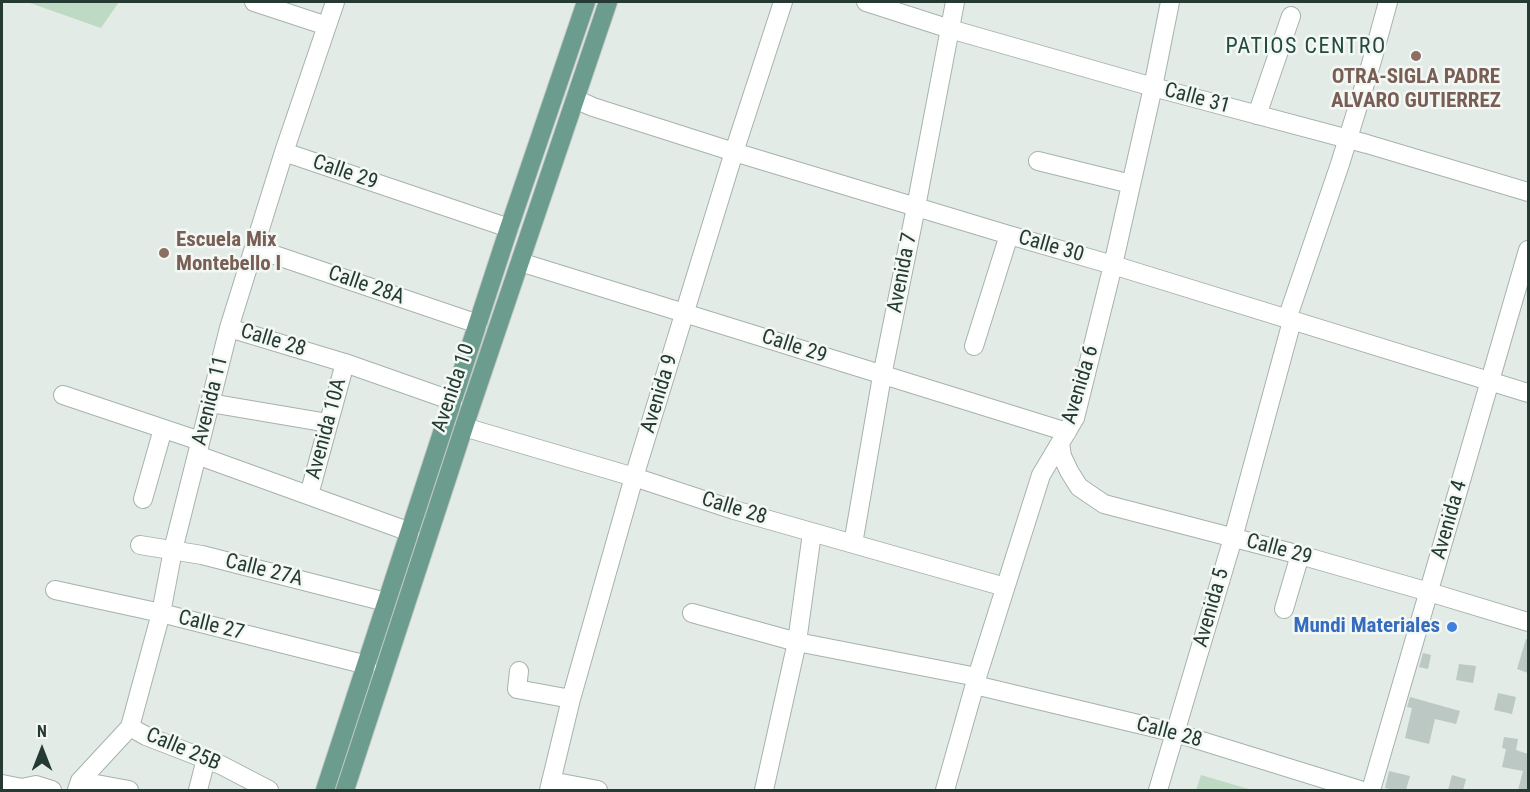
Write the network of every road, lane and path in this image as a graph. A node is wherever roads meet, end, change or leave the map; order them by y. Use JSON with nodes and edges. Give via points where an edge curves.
{"nodes":[{"id":1,"x":254,"y":2,"type":"edge"},
{"id":2,"x":335,"y":2,"type":"edge"},
{"id":3,"x":586,"y":2,"type":"edge"},
{"id":4,"x":608,"y":2,"type":"edge"},
{"id":5,"x":783,"y":2,"type":"edge"},
{"id":6,"x":866,"y":2,"type":"edge"},
{"id":7,"x":955,"y":2,"type":"edge"},
{"id":8,"x":1170,"y":2,"type":"edge"},
{"id":9,"x":1388,"y":2,"type":"edge"},
{"id":10,"x":1292,"y":16,"type":"dead end"},
{"id":11,"x":327,"y":26,"type":"junction"},
{"id":12,"x":950,"y":29,"type":"junction"},
{"id":13,"x":1153,"y":87,"type":"junction"},
{"id":14,"x":575,"y":99,"type":"junction"},
{"id":15,"x":1257,"y":115,"type":"junction"},
{"id":16,"x":1347,"y":139,"type":"junction"},
{"id":17,"x":284,"y":152,"type":"junction"},
{"id":18,"x":734,"y":152,"type":"junction"},
{"id":19,"x":1038,"y":161,"type":"dead end"},
{"id":20,"x":1131,"y":184,"type":"junction"},
{"id":21,"x":1528,"y":192,"type":"edge"},
{"id":22,"x":916,"y":207,"type":"junction"},
{"id":23,"x":509,"y":228,"type":"junction"},
{"id":24,"x":1009,"y":236,"type":"junction"},
{"id":25,"x":254,"y":248,"type":"junction"},
{"id":26,"x":1528,"y":250,"type":"edge"},
{"id":27,"x":520,"y":262,"type":"junction"},
{"id":28,"x":1113,"y":265,"type":"junction"},
{"id":29,"x":685,"y":313,"type":"junction"},
{"id":30,"x":1289,"y":320,"type":"junction"},
{"id":31,"x":478,"y":324,"type":"junction"},
{"id":32,"x":229,"y":328,"type":"junction"},
{"id":33,"x":974,"y":346,"type":"dead end"},
{"id":34,"x":345,"y":363,"type":"junction"},
{"id":35,"x":882,"y":376,"type":"junction"},
{"id":36,"x":1490,"y":382,"type":"junction"},
{"id":37,"x":1528,"y":393,"type":"edge"},
{"id":38,"x":63,"y":395,"type":"dead end"},
{"id":39,"x":453,"y":401,"type":"junction"},
{"id":40,"x":210,"y":403,"type":"junction"},
{"id":41,"x":328,"y":423,"type":"junction"},
{"id":42,"x":464,"y":427,"type":"junction"},
{"id":43,"x":163,"y":429,"type":"junction"},
{"id":44,"x":1063,"y":438,"type":"junction"},
{"id":45,"x":199,"y":448,"type":"junction"},
{"id":46,"x":634,"y":477,"type":"junction"},
{"id":47,"x":309,"y":495,"type":"junction"},
{"id":48,"x":143,"y":499,"type":"dead end"},
{"id":49,"x":410,"y":532,"type":"junction"},
{"id":50,"x":812,"y":533,"type":"junction"},
{"id":51,"x":1233,"y":538,"type":"junction"},
{"id":52,"x":853,"y":544,"type":"junction"},
{"id":53,"x":140,"y":545,"type":"dead end"},
{"id":54,"x":173,"y":550,"type":"junction"},
{"id":55,"x":1300,"y":555,"type":"junction"},
{"id":56,"x":1005,"y":587,"type":"junction"},
{"id":57,"x":55,"y":590,"type":"dead end"},
{"id":58,"x":1429,"y":592,"type":"junction"},
{"id":59,"x":386,"y":602,"type":"junction"},
{"id":60,"x":1284,"y":609,"type":"dead end"},
{"id":61,"x":161,"y":613,"type":"junction"},
{"id":62,"x":692,"y":613,"type":"dead end"},
{"id":63,"x":1528,"y":622,"type":"edge"},
{"id":64,"x":797,"y":642,"type":"junction"},
{"id":65,"x":367,"y":665,"type":"junction"},
{"id":66,"x":519,"y":671,"type":"dead end"},
{"id":67,"x":976,"y":681,"type":"junction"},
{"id":68,"x":571,"y":699,"type":"junction"},
{"id":69,"x":130,"y":727,"type":"junction"},
{"id":70,"x":1176,"y":733,"type":"junction"},
{"id":71,"x":206,"y":759,"type":"junction"},
{"id":72,"x":2,"y":784,"type":"edge"},
{"id":73,"x":79,"y":786,"type":"edge"},
{"id":74,"x":550,"y":786,"type":"edge"},
{"id":75,"x":52,"y":790,"type":"edge"},
{"id":76,"x":129,"y":790,"type":"edge"},
{"id":77,"x":198,"y":790,"type":"edge"},
{"id":78,"x":269,"y":790,"type":"edge"},
{"id":79,"x":328,"y":790,"type":"edge"},
{"id":80,"x":345,"y":790,"type":"edge"},
{"id":81,"x":598,"y":790,"type":"edge"},
{"id":82,"x":764,"y":790,"type":"edge"},
{"id":83,"x":945,"y":790,"type":"edge"},
{"id":84,"x":1158,"y":790,"type":"edge"},
{"id":85,"x":1360,"y":790,"type":"edge"},
{"id":86,"x":1371,"y":790,"type":"edge"}],
"edges":[{"from":1,"to":11,"type":"street"},
{"from":2,"to":11,"type":"street","name":"Avenida 11"},
{"from":3,"to":23,"type":"main road","name":"Avenida 10"},
{"from":4,"to":14,"type":"main road","name":"Avenida 10"},
{"from":5,"to":18,"type":"street","name":"Avenida 9"},
{"from":6,"to":12,"type":"street","name":"Calle 31"},
{"from":7,"to":12,"type":"street","name":"Avenida 7"},
{"from":8,"to":13,"type":"street","name":"Avenida 6"},
{"from":9,"to":16,"type":"street","name":"Avenida 5"},
{"from":10,"to":15,"type":"street"},
{"from":11,"to":17,"type":"street","name":"Avenida 11"},
{"from":12,"to":13,"type":"street","name":"Calle 31"},
{"from":12,"to":22,"type":"street","name":"Avenida 7"},
{"from":13,"to":15,"type":"street","name":"Calle 31"},
{"from":13,"to":20,"type":"street","name":"Avenida 6"},
{"from":14,"to":18,"type":"street","name":"Calle 30"},
{"from":14,"to":27,"type":"main road","name":"Avenida 10"},
{"from":15,"to":16,"type":"street","name":"Calle 31"},
{"from":16,"to":21,"type":"street","name":"Calle 31"},
{"from":16,"to":30,"type":"street","name":"Avenida 5"},
{"from":17,"to":23,"type":"street","name":"Calle 29"},
{"from":17,"to":25,"type":"street","name":"Avenida 11"},
{"from":18,"to":22,"type":"street","name":"Calle 30"},
{"from":18,"to":29,"type":"street","name":"Avenida 9"},
{"from":19,"to":20,"type":"street"},
{"from":20,"to":28,"type":"street","name":"Avenida 6"},
{"from":22,"to":24,"type":"street","name":"Calle 30"},
{"from":22,"to":35,"type":"street","name":"Avenida 7"},
{"from":23,"to":31,"type":"main road","name":"Avenida 10"},
{"from":24,"to":28,"type":"street","name":"Calle 30"},
{"from":24,"to":33,"type":"street"},
{"from":25,"to":31,"type":"street","name":"Calle 28A"},
{"from":25,"to":32,"type":"street","name":"Avenida 11"},
{"from":26,"to":36,"type":"street","name":"Avenida 4"},
{"from":27,"to":29,"type":"street","name":"Calle 29"},
{"from":27,"to":42,"type":"main road","name":"Avenida 10"},
{"from":28,"to":30,"type":"street","name":"Calle 30"},
{"from":28,"to":44,"type":"street","name":"Avenida 6","via":[[1076,418]]},
{"from":29,"to":35,"type":"street","name":"Calle 29"},
{"from":29,"to":46,"type":"street","name":"Avenida 9"},
{"from":30,"to":36,"type":"street","name":"Calle 30"},
{"from":30,"to":51,"type":"street","name":"Avenida 5"},
{"from":31,"to":39,"type":"main road","name":"Avenida 10"},
{"from":32,"to":34,"type":"street","name":"Calle 28"},
{"from":32,"to":40,"type":"street","name":"Avenida 11"},
{"from":34,"to":39,"type":"street","name":"Calle 28"},
{"from":34,"to":41,"type":"street","name":"Avenida 10A"},
{"from":35,"to":44,"type":"street","name":"Calle 29"},
{"from":35,"to":52,"type":"street","name":"Avenida 7"},
{"from":36,"to":37,"type":"street","name":"Calle 30"},
{"from":36,"to":58,"type":"street","name":"Avenida 4"},
{"from":38,"to":43,"type":"street"},
{"from":39,"to":49,"type":"main road","name":"Avenida 10"},
{"from":40,"to":41,"type":"street"},
{"from":40,"to":45,"type":"street","name":"Avenida 11"},
{"from":41,"to":47,"type":"street","name":"Avenida 10A"},
{"from":42,"to":46,"type":"street","name":"Calle 28"},
{"from":42,"to":80,"type":"main road","name":"Avenida 10"},
{"from":43,"to":45,"type":"street"},
{"from":43,"to":48,"type":"street"},
{"from":44,"to":51,"type":"street","name":"Calle 29","via":[[1062,456],[1069,471],[1079,487],[1104,504]]},
{"from":44,"to":56,"type":"street","name":"Avenida 6","via":[[1041,475]]},
{"from":45,"to":47,"type":"street"},
{"from":45,"to":54,"type":"street","name":"Avenida 11"},
{"from":46,"to":50,"type":"street","name":"Calle 28"},
{"from":46,"to":68,"type":"street","name":"Avenida 9"},
{"from":47,"to":49,"type":"street"},
{"from":49,"to":59,"type":"main road","name":"Avenida 10"},
{"from":50,"to":52,"type":"street","name":"Calle 28"},
{"from":50,"to":64,"type":"street"},
{"from":51,"to":55,"type":"street","name":"Calle 29"},
{"from":51,"to":70,"type":"street","name":"Avenida 5"},
{"from":52,"to":56,"type":"street","name":"Calle 28"},
{"from":53,"to":54,"type":"street","name":"Calle 27A"},
{"from":54,"to":59,"type":"street","name":"Calle 27A"},
{"from":54,"to":61,"type":"street","name":"Avenida 11"},
{"from":55,"to":58,"type":"street","name":"Calle 29"},
{"from":55,"to":60,"type":"street"},
{"from":56,"to":67,"type":"street","name":"Avenida 6"},
{"from":57,"to":61,"type":"street","name":"Calle 27"},
{"from":58,"to":63,"type":"street","name":"Calle 29"},
{"from":58,"to":86,"type":"street","name":"Avenida 4"},
{"from":59,"to":65,"type":"main road","name":"Avenida 10"},
{"from":61,"to":65,"type":"street","name":"Calle 27"},
{"from":61,"to":69,"type":"street","name":"Avenida 11"},
{"from":62,"to":64,"type":"street","name":"Calle 28"},
{"from":64,"to":67,"type":"street","name":"Calle 28"},
{"from":64,"to":82,"type":"street"},
{"from":65,"to":79,"type":"main road","name":"Avenida 10"},
{"from":66,"to":68,"type":"street","via":[[517,689]]},
{"from":67,"to":70,"type":"street","name":"Calle 28"},
{"from":67,"to":83,"type":"street","name":"Avenida 6"},
{"from":68,"to":74,"type":"street","name":"Avenida 9"},
{"from":69,"to":71,"type":"street","name":"Calle 25B"},
{"from":69,"to":73,"type":"street","name":"Avenida 11"},
{"from":70,"to":84,"type":"street","name":"Avenida 5"},
{"from":70,"to":85,"type":"street","name":"Calle 28"},
{"from":71,"to":77,"type":"street"},
{"from":71,"to":78,"type":"street","name":"Calle 25B"},
{"from":72,"to":75,"type":"street","via":[[22,788],[36,785]]},
{"from":73,"to":76,"type":"street"},
{"from":74,"to":81,"type":"street"}]}
